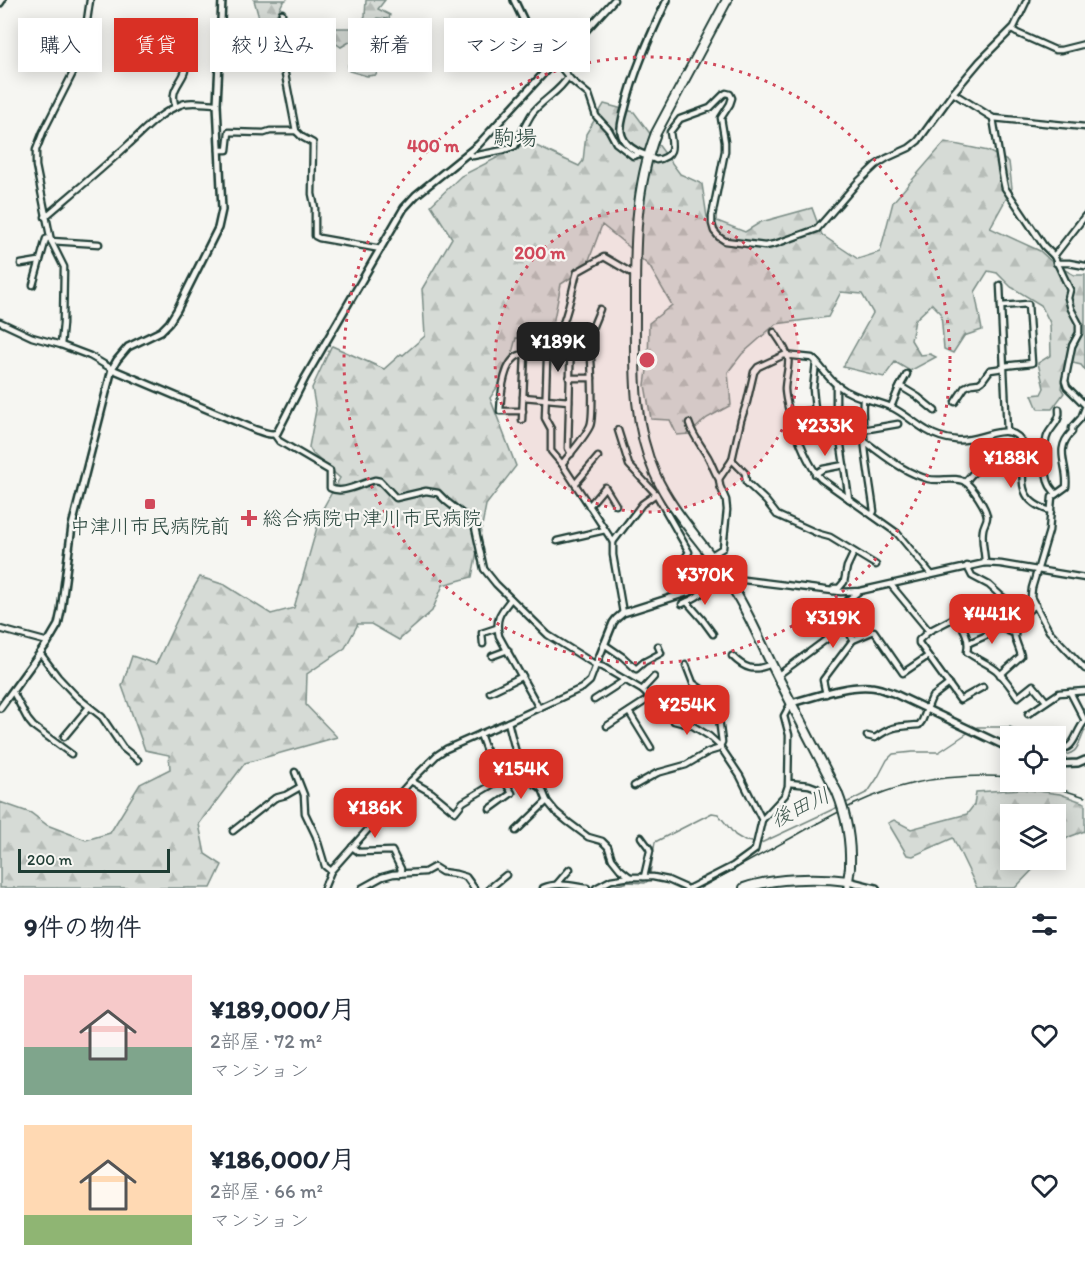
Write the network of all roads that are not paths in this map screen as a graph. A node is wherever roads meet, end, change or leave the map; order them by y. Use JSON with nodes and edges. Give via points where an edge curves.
{"nodes":[{"id":1,"x":90,"y":0,"type":"edge"},
{"id":2,"x":222,"y":0,"type":"edge"},
{"id":3,"x":514,"y":0,"type":"edge"},
{"id":4,"x":614,"y":0,"type":"edge"},
{"id":5,"x":666,"y":0,"type":"edge"},
{"id":6,"x":727,"y":0,"type":"edge"},
{"id":7,"x":1027,"y":0,"type":"edge"},
{"id":8,"x":282,"y":13,"type":"dead end"},
{"id":9,"x":523,"y":18,"type":"edge"},
{"id":10,"x":590,"y":26,"type":"edge"},
{"id":11,"x":1012,"y":30,"type":"junction"},
{"id":12,"x":1085,"y":44,"type":"edge"},
{"id":13,"x":184,"y":72,"type":"edge"},
{"id":14,"x":545,"y":72,"type":"edge"},
{"id":15,"x":564,"y":72,"type":"edge"},
{"id":16,"x":568,"y":77,"type":"junction"},
{"id":17,"x":953,"y":93,"type":"junction"},
{"id":18,"x":216,"y":104,"type":"junction"},
{"id":19,"x":176,"y":107,"type":"junction"},
{"id":20,"x":993,"y":118,"type":"junction"},
{"id":21,"x":1085,"y":127,"type":"edge"},
{"id":22,"x":296,"y":131,"type":"junction"},
{"id":23,"x":219,"y":150,"type":"junction"},
{"id":24,"x":468,"y":153,"type":"junction"},
{"id":25,"x":639,"y":154,"type":"junction"},
{"id":26,"x":647,"y":156,"type":"junction"},
{"id":27,"x":1085,"y":216,"type":"edge"},
{"id":28,"x":45,"y":217,"type":"junction"},
{"id":29,"x":51,"y":240,"type":"junction"},
{"id":30,"x":99,"y":244,"type":"dead end"},
{"id":31,"x":381,"y":249,"type":"junction"},
{"id":32,"x":1054,"y":256,"type":"junction"},
{"id":33,"x":39,"y":261,"type":"junction"},
{"id":34,"x":1056,"y":263,"type":"junction"},
{"id":35,"x":21,"y":264,"type":"dead end"},
{"id":36,"x":1085,"y":266,"type":"edge"},
{"id":37,"x":635,"y":274,"type":"junction"},
{"id":38,"x":33,"y":285,"type":"dead end"},
{"id":39,"x":1000,"y":285,"type":"dead end"},
{"id":40,"x":1001,"y":306,"type":"junction"},
{"id":41,"x":600,"y":309,"type":"dead end"},
{"id":42,"x":0,"y":322,"type":"edge"},
{"id":43,"x":774,"y":332,"type":"dead end"},
{"id":44,"x":560,"y":333,"type":"junction"},
{"id":45,"x":571,"y":334,"type":"junction"},
{"id":46,"x":588,"y":338,"type":"junction"},
{"id":47,"x":61,"y":345,"type":"junction"},
{"id":48,"x":545,"y":351,"type":"junction"},
{"id":49,"x":525,"y":354,"type":"junction"},
{"id":50,"x":788,"y":357,"type":"junction"},
{"id":51,"x":816,"y":362,"type":"junction"},
{"id":52,"x":1004,"y":367,"type":"junction"},
{"id":53,"x":112,"y":369,"type":"junction"},
{"id":54,"x":907,"y":374,"type":"dead end"},
{"id":55,"x":569,"y":378,"type":"junction"},
{"id":56,"x":592,"y":378,"type":"junction"},
{"id":57,"x":836,"y":384,"type":"junction"},
{"id":58,"x":900,"y":386,"type":"junction"},
{"id":59,"x":523,"y":397,"type":"junction"},
{"id":60,"x":546,"y":398,"type":"junction"},
{"id":61,"x":863,"y":399,"type":"junction"},
{"id":62,"x":568,"y":401,"type":"junction"},
{"id":63,"x":955,"y":402,"type":"dead end"},
{"id":64,"x":1085,"y":406,"type":"edge"},
{"id":65,"x":891,"y":407,"type":"junction"},
{"id":66,"x":1059,"y":409,"type":"dead end"},
{"id":67,"x":815,"y":410,"type":"junction"},
{"id":68,"x":523,"y":411,"type":"junction"},
{"id":69,"x":935,"y":411,"type":"dead end"},
{"id":70,"x":790,"y":412,"type":"junction"},
{"id":71,"x":816,"y":419,"type":"dead end"},
{"id":72,"x":522,"y":420,"type":"dead end"},
{"id":73,"x":689,"y":423,"type":"dead end"},
{"id":74,"x":898,"y":424,"type":"dead end"},
{"id":75,"x":618,"y":430,"type":"dead end"},
{"id":76,"x":863,"y":430,"type":"junction"},
{"id":77,"x":1007,"y":432,"type":"junction"},
{"id":78,"x":274,"y":434,"type":"junction"},
{"id":79,"x":864,"y":441,"type":"junction"},
{"id":80,"x":1002,"y":448,"type":"dead end"},
{"id":81,"x":571,"y":454,"type":"junction"},
{"id":82,"x":598,"y":457,"type":"dead end"},
{"id":83,"x":732,"y":460,"type":"junction"},
{"id":84,"x":562,"y":464,"type":"junction"},
{"id":85,"x":844,"y":465,"type":"junction"},
{"id":86,"x":816,"y":474,"type":"junction"},
{"id":87,"x":719,"y":479,"type":"junction"},
{"id":88,"x":964,"y":482,"type":"junction"},
{"id":89,"x":575,"y":484,"type":"junction"},
{"id":90,"x":656,"y":494,"type":"junction"},
{"id":91,"x":1056,"y":494,"type":"junction"},
{"id":92,"x":849,"y":499,"type":"junction"},
{"id":93,"x":615,"y":505,"type":"dead end"},
{"id":94,"x":589,"y":506,"type":"junction"},
{"id":95,"x":1051,"y":511,"type":"junction"},
{"id":96,"x":872,"y":514,"type":"junction"},
{"id":97,"x":605,"y":530,"type":"junction"},
{"id":98,"x":557,"y":541,"type":"dead end"},
{"id":99,"x":614,"y":542,"type":"junction"},
{"id":100,"x":854,"y":552,"type":"junction"},
{"id":101,"x":710,"y":556,"type":"junction"},
{"id":102,"x":985,"y":563,"type":"junction"},
{"id":103,"x":876,"y":565,"type":"dead end"},
{"id":104,"x":968,"y":566,"type":"junction"},
{"id":105,"x":1038,"y":569,"type":"junction"},
{"id":106,"x":931,"y":574,"type":"junction"},
{"id":107,"x":1085,"y":578,"type":"edge"},
{"id":108,"x":727,"y":580,"type":"junction"},
{"id":109,"x":891,"y":585,"type":"junction"},
{"id":110,"x":708,"y":586,"type":"junction"},
{"id":111,"x":833,"y":591,"type":"junction"},
{"id":112,"x":860,"y":591,"type":"junction"},
{"id":113,"x":685,"y":592,"type":"junction"},
{"id":114,"x":512,"y":600,"type":"junction"},
{"id":115,"x":1036,"y":605,"type":"junction"},
{"id":116,"x":1025,"y":612,"type":"junction"},
{"id":117,"x":623,"y":613,"type":"junction"},
{"id":118,"x":841,"y":617,"type":"junction"},
{"id":119,"x":0,"y":628,"type":"edge"},
{"id":120,"x":497,"y":628,"type":"junction"},
{"id":121,"x":929,"y":631,"type":"junction"},
{"id":122,"x":713,"y":634,"type":"dead end"},
{"id":123,"x":1015,"y":634,"type":"junction"},
{"id":124,"x":853,"y":640,"type":"junction"},
{"id":125,"x":48,"y":642,"type":"junction"},
{"id":126,"x":969,"y":643,"type":"junction"},
{"id":127,"x":483,"y":644,"type":"dead end"},
{"id":128,"x":604,"y":644,"type":"junction"},
{"id":129,"x":658,"y":646,"type":"dead end"},
{"id":130,"x":508,"y":650,"type":"junction"},
{"id":131,"x":40,"y":653,"type":"junction"},
{"id":132,"x":492,"y":656,"type":"dead end"},
{"id":133,"x":732,"y":656,"type":"dead end"},
{"id":134,"x":928,"y":656,"type":"junction"},
{"id":135,"x":686,"y":664,"type":"dead end"},
{"id":136,"x":771,"y":664,"type":"junction"},
{"id":137,"x":596,"y":665,"type":"junction"},
{"id":138,"x":1085,"y":669,"type":"edge"},
{"id":139,"x":1000,"y":675,"type":"junction"},
{"id":140,"x":523,"y":676,"type":"junction"},
{"id":141,"x":777,"y":676,"type":"junction"},
{"id":142,"x":654,"y":677,"type":"dead end"},
{"id":143,"x":625,"y":680,"type":"junction"},
{"id":144,"x":949,"y":684,"type":"junction"},
{"id":145,"x":983,"y":687,"type":"dead end"},
{"id":146,"x":642,"y":690,"type":"junction"},
{"id":147,"x":1085,"y":691,"type":"edge"},
{"id":148,"x":13,"y":692,"type":"junction"},
{"id":149,"x":490,"y":692,"type":"dead end"},
{"id":150,"x":1070,"y":692,"type":"junction"},
{"id":151,"x":826,"y":694,"type":"junction"},
{"id":152,"x":650,"y":698,"type":"junction"},
{"id":153,"x":594,"y":700,"type":"dead end"},
{"id":154,"x":1046,"y":701,"type":"junction"},
{"id":155,"x":791,"y":703,"type":"junction"},
{"id":156,"x":89,"y":707,"type":"junction"},
{"id":157,"x":0,"y":708,"type":"edge"},
{"id":158,"x":539,"y":708,"type":"junction"},
{"id":159,"x":926,"y":709,"type":"junction"},
{"id":160,"x":629,"y":712,"type":"junction"},
{"id":161,"x":1028,"y":714,"type":"dead end"},
{"id":162,"x":508,"y":722,"type":"junction"},
{"id":163,"x":607,"y":726,"type":"dead end"},
{"id":164,"x":480,"y":734,"type":"junction"},
{"id":165,"x":867,"y":736,"type":"dead end"},
{"id":166,"x":64,"y":737,"type":"dead end"},
{"id":167,"x":1000,"y":744,"type":"edge"},
{"id":168,"x":720,"y":747,"type":"junction"},
{"id":169,"x":651,"y":748,"type":"dead end"},
{"id":170,"x":1066,"y":748,"type":"edge"},
{"id":171,"x":71,"y":754,"type":"dead end"},
{"id":172,"x":138,"y":760,"type":"dead end"},
{"id":173,"x":1085,"y":760,"type":"edge"},
{"id":174,"x":1066,"y":764,"type":"edge"},
{"id":175,"x":296,"y":772,"type":"dead end"},
{"id":176,"x":503,"y":778,"type":"junction"},
{"id":177,"x":411,"y":781,"type":"junction"},
{"id":178,"x":531,"y":781,"type":"junction"},
{"id":179,"x":789,"y":783,"type":"junction"},
{"id":180,"x":634,"y":786,"type":"dead end"},
{"id":181,"x":300,"y":787,"type":"junction"},
{"id":182,"x":817,"y":788,"type":"dead end"},
{"id":183,"x":547,"y":801,"type":"junction"},
{"id":184,"x":490,"y":810,"type":"dead end"},
{"id":185,"x":762,"y":820,"type":"junction"},
{"id":186,"x":232,"y":831,"type":"dead end"},
{"id":187,"x":516,"y":831,"type":"dead end"},
{"id":188,"x":641,"y":837,"type":"dead end"},
{"id":189,"x":352,"y":847,"type":"junction"},
{"id":190,"x":570,"y":869,"type":"dead end"},
{"id":191,"x":331,"y":871,"type":"junction"},
{"id":192,"x":400,"y":874,"type":"junction"},
{"id":193,"x":506,"y":875,"type":"dead end"},
{"id":194,"x":630,"y":877,"type":"junction"},
{"id":195,"x":645,"y":878,"type":"junction"},
{"id":196,"x":557,"y":884,"type":"junction"},
{"id":197,"x":787,"y":884,"type":"edge"},
{"id":198,"x":848,"y":884,"type":"edge"},
{"id":199,"x":324,"y":888,"type":"edge"},
{"id":200,"x":362,"y":888,"type":"edge"},
{"id":201,"x":474,"y":888,"type":"edge"},
{"id":202,"x":490,"y":888,"type":"edge"},
{"id":203,"x":543,"y":888,"type":"edge"},
{"id":204,"x":587,"y":888,"type":"edge"},
{"id":205,"x":596,"y":888,"type":"edge"},
{"id":206,"x":688,"y":888,"type":"edge"},
{"id":207,"x":744,"y":888,"type":"edge"},
{"id":208,"x":876,"y":888,"type":"edge"}],
"edges":[{"from":1,"to":28,"type":"street","via":[[82,55],[36,150]]},
{"from":2,"to":18,"type":"street"},
{"from":3,"to":9,"type":"street"},
{"from":4,"to":10,"type":"street"},
{"from":5,"to":25,"type":"street","via":[[637,68],[622,122],[624,141]]},
{"from":6,"to":26,"type":"highway"},
{"from":7,"to":11,"type":"street"},
{"from":8,"to":22,"type":"street","via":[[282,59]]},
{"from":11,"to":12,"type":"street","via":[[1055,50]]},
{"from":11,"to":17,"type":"street"},
{"from":13,"to":19,"type":"street","via":[[172,95]]},
{"from":14,"to":24,"type":"street"},
{"from":15,"to":16,"type":"street"},
{"from":16,"to":24,"type":"street","via":[[531,115],[515,146],[473,156]]},
{"from":16,"to":25,"type":"street","via":[[589,95],[596,116],[616,143],[633,156]]},
{"from":17,"to":20,"type":"street"},
{"from":17,"to":26,"type":"street","via":[[918,141],[876,165],[817,229],[775,244],[725,241],[714,231],[712,216],[725,151],[721,118],[730,104],[730,94],[723,95],[710,108],[680,119],[670,132],[672,148],[665,158]]},
{"from":18,"to":19,"type":"street","via":[[185,103]]},
{"from":18,"to":23,"type":"street"},
{"from":19,"to":28,"type":"street","via":[[146,127]]},
{"from":20,"to":21,"type":"street"},
{"from":20,"to":32,"type":"street","via":[[1005,188]]},
{"from":22,"to":23,"type":"street","via":[[229,132],[227,150]]},
{"from":22,"to":31,"type":"street","via":[[313,143],[315,236]]},
{"from":23,"to":53,"type":"street","via":[[222,210],[215,235],[169,323],[128,347]]},
{"from":24,"to":31,"type":"street","via":[[410,202]]},
{"from":25,"to":26,"type":"street"},
{"from":26,"to":37,"type":"highway","via":[[638,214]]},
{"from":27,"to":32,"type":"street"},
{"from":28,"to":29,"type":"street"},
{"from":29,"to":30,"type":"street"},
{"from":29,"to":33,"type":"street","via":[[46,239]]},
{"from":29,"to":47,"type":"street","via":[[64,267]]},
{"from":31,"to":78,"type":"street"},
{"from":32,"to":34,"type":"street"},
{"from":33,"to":35,"type":"street"},
{"from":33,"to":38,"type":"street"},
{"from":34,"to":36,"type":"street"},
{"from":34,"to":64,"type":"street","via":[[1067,281],[1071,309],[1079,324],[1065,384]]},
{"from":37,"to":44,"type":"street","via":[[604,257],[577,272]]},
{"from":37,"to":101,"type":"highway","via":[[635,384],[640,429],[665,495]]},
{"from":39,"to":40,"type":"street"},
{"from":40,"to":52,"type":"street"},
{"from":40,"to":52,"type":"street","via":[[1028,304],[1032,363]]},
{"from":41,"to":46,"type":"street"},
{"from":42,"to":47,"type":"street"},
{"from":43,"to":50,"type":"street"},
{"from":44,"to":45,"type":"street"},
{"from":44,"to":48,"type":"street"},
{"from":45,"to":46,"type":"street"},
{"from":45,"to":55,"type":"street"},
{"from":46,"to":56,"type":"street"},
{"from":47,"to":53,"type":"street"},
{"from":48,"to":49,"type":"street"},
{"from":48,"to":60,"type":"street"},
{"from":49,"to":59,"type":"street"},
{"from":49,"to":68,"type":"street","via":[[514,358],[502,382],[500,411]]},
{"from":50,"to":51,"type":"street","via":[[812,358]]},
{"from":50,"to":70,"type":"street","via":[[785,396]]},
{"from":50,"to":83,"type":"street","via":[[754,372]]},
{"from":51,"to":57,"type":"street"},
{"from":51,"to":67,"type":"street"},
{"from":52,"to":63,"type":"street","via":[[990,370],[982,381],[965,387]]},
{"from":52,"to":77,"type":"street"},
{"from":53,"to":78,"type":"street"},
{"from":53,"to":125,"type":"street","via":[[72,526],[58,625]]},
{"from":54,"to":58,"type":"street"},
{"from":55,"to":56,"type":"street"},
{"from":55,"to":62,"type":"street"},
{"from":56,"to":81,"type":"street","via":[[591,425]]},
{"from":57,"to":61,"type":"street"},
{"from":57,"to":85,"type":"street"},
{"from":58,"to":65,"type":"street"},
{"from":58,"to":69,"type":"street"},
{"from":59,"to":60,"type":"street"},
{"from":59,"to":68,"type":"street"},
{"from":60,"to":62,"type":"street"},
{"from":60,"to":84,"type":"street","via":[[551,451]]},
{"from":61,"to":65,"type":"street"},
{"from":61,"to":76,"type":"street"},
{"from":62,"to":81,"type":"street"},
{"from":64,"to":91,"type":"street","via":[[1064,441],[1062,455],[1067,481],[1066,487]]},
{"from":65,"to":77,"type":"street","via":[[927,431],[949,439],[971,440]]},
{"from":66,"to":91,"type":"street","via":[[1059,418],[1045,441],[1048,482]]},
{"from":67,"to":70,"type":"street"},
{"from":67,"to":71,"type":"street"},
{"from":68,"to":72,"type":"street"},
{"from":70,"to":86,"type":"street"},
{"from":73,"to":87,"type":"street"},
{"from":74,"to":76,"type":"street"},
{"from":75,"to":90,"type":"street","via":[[629,465]]},
{"from":76,"to":79,"type":"street"},
{"from":77,"to":95,"type":"street","via":[[1022,441],[1022,485],[1026,496]]},
{"from":78,"to":114,"type":"street","via":[[279,441],[330,471],[333,490],[342,491],[375,480],[396,498],[426,491],[438,493],[474,523],[484,569]]},
{"from":79,"to":88,"type":"street","via":[[913,474]]},
{"from":79,"to":96,"type":"street"},
{"from":80,"to":88,"type":"street","via":[[995,459]]},
{"from":81,"to":84,"type":"street"},
{"from":82,"to":89,"type":"street"},
{"from":83,"to":87,"type":"street"},
{"from":83,"to":100,"type":"street","via":[[745,473],[746,482],[777,515],[830,537]]},
{"from":84,"to":89,"type":"street"},
{"from":85,"to":86,"type":"street"},
{"from":85,"to":92,"type":"street"},
{"from":86,"to":92,"type":"street"},
{"from":87,"to":101,"type":"street","via":[[727,510],[723,548]]},
{"from":88,"to":102,"type":"street","via":[[988,518],[983,530]]},
{"from":89,"to":94,"type":"street"},
{"from":90,"to":99,"type":"street","via":[[642,504]]},
{"from":90,"to":113,"type":"street","via":[[689,552],[677,569]]},
{"from":91,"to":95,"type":"street"},
{"from":92,"to":96,"type":"street"},
{"from":93,"to":94,"type":"street","via":[[606,487]]},
{"from":94,"to":97,"type":"street"},
{"from":95,"to":105,"type":"street"},
{"from":96,"to":106,"type":"street","via":[[897,532]]},
{"from":97,"to":98,"type":"street"},
{"from":97,"to":99,"type":"street"},
{"from":99,"to":117,"type":"street"},
{"from":100,"to":103,"type":"street"},
{"from":100,"to":111,"type":"street","via":[[842,586]]},
{"from":101,"to":108,"type":"highway"},
{"from":102,"to":104,"type":"street"},
{"from":102,"to":105,"type":"street"},
{"from":104,"to":106,"type":"street"},
{"from":104,"to":116,"type":"street","via":[[972,576]]},
{"from":105,"to":107,"type":"street"},
{"from":105,"to":115,"type":"street","via":[[1031,597]]},
{"from":106,"to":109,"type":"street"},
{"from":108,"to":110,"type":"street"},
{"from":108,"to":111,"type":"street"},
{"from":108,"to":136,"type":"highway"},
{"from":109,"to":112,"type":"street"},
{"from":109,"to":121,"type":"street"},
{"from":110,"to":113,"type":"street"},
{"from":110,"to":122,"type":"street","via":[[685,603]]},
{"from":111,"to":112,"type":"street"},
{"from":112,"to":118,"type":"street","via":[[848,600]]},
{"from":113,"to":117,"type":"street"},
{"from":114,"to":120,"type":"street","via":[[501,612]]},
{"from":114,"to":137,"type":"street","via":[[548,635]]},
{"from":115,"to":116,"type":"street"},
{"from":115,"to":138,"type":"street","via":[[1049,631]]},
{"from":116,"to":123,"type":"street"},
{"from":117,"to":128,"type":"street"},
{"from":118,"to":124,"type":"street"},
{"from":118,"to":141,"type":"street","via":[[835,633]]},
{"from":119,"to":125,"type":"street"},
{"from":120,"to":127,"type":"street","via":[[482,633]]},
{"from":120,"to":130,"type":"street"},
{"from":121,"to":126,"type":"street","via":[[956,617]]},
{"from":121,"to":134,"type":"street","via":[[919,640]]},
{"from":123,"to":126,"type":"street","via":[[999,627]]},
{"from":123,"to":139,"type":"street","via":[[1021,656]]},
{"from":124,"to":134,"type":"street","via":[[874,631],[903,673]]},
{"from":124,"to":151,"type":"street","via":[[823,681]]},
{"from":125,"to":131,"type":"street"},
{"from":126,"to":139,"type":"street","via":[[967,652]]},
{"from":128,"to":129,"type":"street","via":[[636,669],[662,654]]},
{"from":128,"to":137,"type":"street"},
{"from":130,"to":132,"type":"street"},
{"from":130,"to":140,"type":"street"},
{"from":131,"to":148,"type":"street"},
{"from":131,"to":156,"type":"street"},
{"from":133,"to":136,"type":"street","via":[[741,665],[756,670]]},
{"from":134,"to":144,"type":"street"},
{"from":135,"to":168,"type":"street","via":[[693,683],[707,693],[718,711]]},
{"from":136,"to":141,"type":"highway"},
{"from":137,"to":143,"type":"street"},
{"from":137,"to":158,"type":"street","via":[[588,684]]},
{"from":139,"to":154,"type":"street","via":[[1018,697],[1033,685]]},
{"from":140,"to":149,"type":"street"},
{"from":140,"to":158,"type":"street"},
{"from":141,"to":155,"type":"highway"},
{"from":142,"to":146,"type":"street"},
{"from":143,"to":146,"type":"street"},
{"from":143,"to":153,"type":"street"},
{"from":144,"to":145,"type":"street","via":[[960,700]]},
{"from":144,"to":159,"type":"street","via":[[932,697]]},
{"from":146,"to":152,"type":"street"},
{"from":147,"to":150,"type":"street"},
{"from":148,"to":157,"type":"street"},
{"from":148,"to":171,"type":"street","via":[[33,726]]},
{"from":150,"to":154,"type":"street"},
{"from":150,"to":170,"type":"street","via":[[1084,721],[1074,742]]},
{"from":151,"to":155,"type":"street"},
{"from":151,"to":159,"type":"street","via":[[847,688],[880,688]]},
{"from":152,"to":160,"type":"street"},
{"from":152,"to":168,"type":"street","via":[[675,721],[709,735]]},
{"from":154,"to":161,"type":"street"},
{"from":155,"to":179,"type":"street","via":[[784,716],[789,735]]},
{"from":155,"to":198,"type":"highway","bridge":true,"via":[[843,807],[850,836]]},
{"from":156,"to":166,"type":"street"},
{"from":156,"to":172,"type":"street"},
{"from":158,"to":162,"type":"street"},
{"from":159,"to":165,"type":"street","via":[[918,725],[897,726],[875,738]]},
{"from":159,"to":167,"type":"street"},
{"from":160,"to":163,"type":"street"},
{"from":160,"to":169,"type":"street"},
{"from":162,"to":164,"type":"street"},
{"from":162,"to":178,"type":"street","via":[[522,767]]},
{"from":164,"to":176,"type":"street","via":[[488,756]]},
{"from":164,"to":177,"type":"street","via":[[437,755]]},
{"from":168,"to":180,"type":"street"},
{"from":168,"to":185,"type":"street"},
{"from":173,"to":174,"type":"street"},
{"from":175,"to":181,"type":"street"},
{"from":176,"to":177,"type":"street","via":[[463,801],[455,812]]},
{"from":176,"to":178,"type":"street","via":[[522,777]]},
{"from":176,"to":184,"type":"street","via":[[512,794]]},
{"from":177,"to":189,"type":"street"},
{"from":178,"to":183,"type":"street","via":[[543,791]]},
{"from":179,"to":182,"type":"street"},
{"from":179,"to":185,"type":"street","via":[[785,795]]},
{"from":181,"to":186,"type":"street","via":[[275,798]]},
{"from":181,"to":191,"type":"street","via":[[324,866]]},
{"from":183,"to":187,"type":"street"},
{"from":183,"to":194,"type":"street","via":[[588,837],[602,841],[612,859]]},
{"from":185,"to":206,"type":"street","via":[[755,850],[733,866]]},
{"from":188,"to":195,"type":"street","via":[[650,848]]},
{"from":189,"to":191,"type":"street"},
{"from":189,"to":192,"type":"street","via":[[359,852],[392,851]]},
{"from":190,"to":196,"type":"street"},
{"from":191,"to":199,"type":"street"},
{"from":192,"to":200,"type":"street","via":[[382,877]]},
{"from":192,"to":201,"type":"street","via":[[425,872],[434,867],[461,875]]},
{"from":193,"to":202,"type":"street"},
{"from":194,"to":195,"type":"street"},
{"from":194,"to":205,"type":"street","via":[[610,880]]},
{"from":195,"to":206,"type":"street","via":[[668,880]]},
{"from":196,"to":203,"type":"street"},
{"from":196,"to":204,"type":"street"},
{"from":197,"to":198,"type":"highway","via":[[832,879]]},
{"from":197,"to":207,"type":"highway"},
{"from":198,"to":208,"type":"street"}]}
